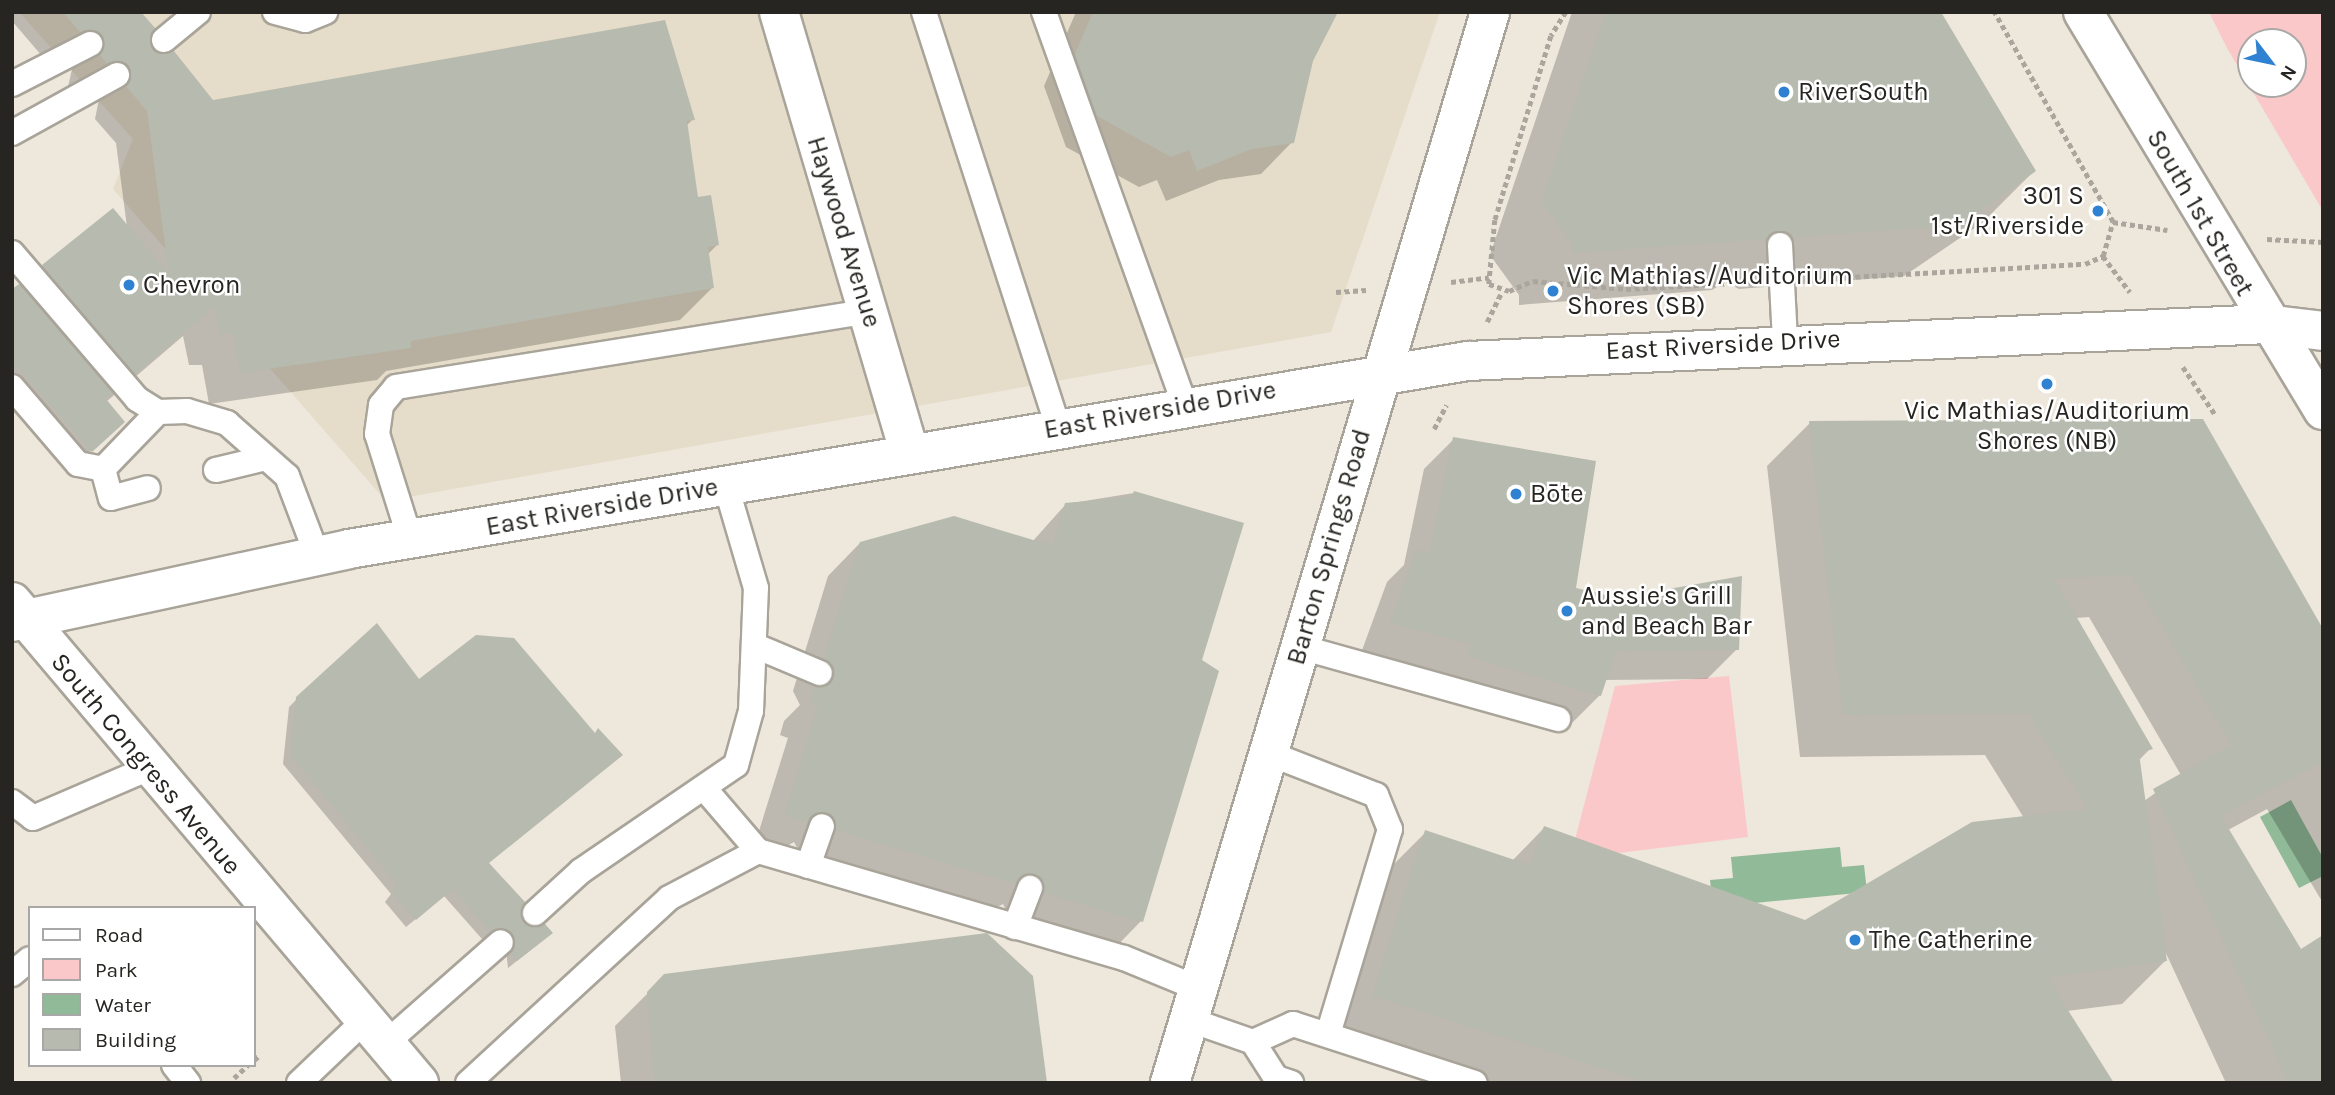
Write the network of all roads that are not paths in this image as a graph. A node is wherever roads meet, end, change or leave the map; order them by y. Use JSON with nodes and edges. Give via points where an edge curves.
{"nodes":[{"id":1,"x":198,"y":12,"type":"edge"},
{"id":2,"x":275,"y":12,"type":"edge"},
{"id":3,"x":325,"y":12,"type":"edge"},
{"id":4,"x":779,"y":12,"type":"edge"},
{"id":5,"x":924,"y":12,"type":"edge"},
{"id":6,"x":1044,"y":12,"type":"edge"},
{"id":7,"x":1490,"y":12,"type":"edge"},
{"id":8,"x":2082,"y":12,"type":"edge"},
{"id":9,"x":164,"y":40,"type":"dead end"},
{"id":10,"x":90,"y":44,"type":"dead end"},
{"id":11,"x":117,"y":75,"type":"dead end"},
{"id":12,"x":12,"y":84,"type":"edge"},
{"id":13,"x":12,"y":133,"type":"edge"},
{"id":14,"x":1780,"y":245,"type":"dead end"},
{"id":15,"x":12,"y":253,"type":"edge"},
{"id":16,"x":868,"y":311,"type":"junction"},
{"id":17,"x":2266,"y":324,"type":"junction"},
{"id":18,"x":2323,"y":331,"type":"edge"},
{"id":19,"x":1785,"y":342,"type":"junction"},
{"id":20,"x":1380,"y":373,"type":"junction"},
{"id":21,"x":12,"y":387,"type":"edge"},
{"id":22,"x":1185,"y":406,"type":"junction"},
{"id":23,"x":2323,"y":410,"type":"edge"},
{"id":24,"x":158,"y":412,"type":"junction"},
{"id":25,"x":1058,"y":428,"type":"junction"},
{"id":26,"x":910,"y":453,"type":"junction"},
{"id":27,"x":266,"y":458,"type":"junction"},
{"id":28,"x":103,"y":469,"type":"junction"},
{"id":29,"x":216,"y":470,"type":"dead end"},
{"id":30,"x":726,"y":486,"type":"junction"},
{"id":31,"x":148,"y":488,"type":"dead end"},
{"id":32,"x":410,"y":539,"type":"junction"},
{"id":33,"x":317,"y":555,"type":"junction"},
{"id":34,"x":17,"y":614,"type":"edge"},
{"id":35,"x":758,"y":647,"type":"junction"},
{"id":36,"x":1300,"y":647,"type":"junction"},
{"id":37,"x":820,"y":673,"type":"dead end"},
{"id":38,"x":1558,"y":719,"type":"dead end"},
{"id":39,"x":1268,"y":753,"type":"junction"},
{"id":40,"x":149,"y":768,"type":"junction"},
{"id":41,"x":704,"y":788,"type":"junction"},
{"id":42,"x":12,"y":802,"type":"edge"},
{"id":43,"x":822,"y":826,"type":"dead end"},
{"id":44,"x":758,"y":851,"type":"junction"},
{"id":45,"x":808,"y":866,"type":"junction"},
{"id":46,"x":1030,"y":888,"type":"dead end"},
{"id":47,"x":535,"y":913,"type":"dead end"},
{"id":48,"x":1015,"y":927,"type":"junction"},
{"id":49,"x":500,"y":942,"type":"dead end"},
{"id":50,"x":28,"y":961,"type":"edge"},
{"id":51,"x":12,"y":974,"type":"edge"},
{"id":52,"x":1195,"y":1004,"type":"junction"},
{"id":53,"x":375,"y":1032,"type":"junction"},
{"id":54,"x":1328,"y":1034,"type":"junction"},
{"id":55,"x":1252,"y":1042,"type":"junction"},
{"id":56,"x":176,"y":1067,"type":"edge"},
{"id":57,"x":1435,"y":1076,"type":"edge"},
{"id":58,"x":188,"y":1083,"type":"edge"},
{"id":59,"x":299,"y":1083,"type":"edge"},
{"id":60,"x":419,"y":1083,"type":"edge"},
{"id":61,"x":468,"y":1083,"type":"edge"},
{"id":62,"x":1170,"y":1083,"type":"edge"},
{"id":63,"x":1291,"y":1083,"type":"edge"},
{"id":64,"x":1475,"y":1083,"type":"edge"}],
"edges":[{"from":1,"to":9,"type":"lane"},
{"from":2,"to":3,"type":"lane","via":[[305,20]]},
{"from":4,"to":16,"type":"main road","name":"Haywood Avenue"},
{"from":5,"to":25,"type":"lane"},
{"from":6,"to":22,"type":"lane"},
{"from":7,"to":20,"type":"main road","name":"Barton Springs Road"},
{"from":8,"to":17,"type":"main road","name":"South 1st Street"},
{"from":10,"to":12,"type":"lane"},
{"from":11,"to":13,"type":"lane"},
{"from":14,"to":19,"type":"lane"},
{"from":15,"to":24,"type":"lane","via":[[137,399]]},
{"from":16,"to":26,"type":"main road","name":"Haywood Avenue"},
{"from":16,"to":32,"type":"lane","via":[[396,387],[382,404],[377,434]]},
{"from":17,"to":18,"type":"main road","name":"East Riverside Drive"},
{"from":17,"to":19,"type":"main road","name":"East Riverside Drive"},
{"from":17,"to":23,"type":"main road","name":"South 1st Street"},
{"from":19,"to":20,"type":"main road","name":"East Riverside Drive","via":[[1468,361]]},
{"from":20,"to":22,"type":"main road","name":"East Riverside Drive"},
{"from":20,"to":36,"type":"main road","name":"Barton Springs Road"},
{"from":21,"to":28,"type":"lane","via":[[78,464]]},
{"from":22,"to":25,"type":"main road","name":"East Riverside Drive"},
{"from":24,"to":27,"type":"lane","via":[[187,411],[227,423]]},
{"from":24,"to":28,"type":"lane"},
{"from":25,"to":26,"type":"main road","name":"East Riverside Drive"},
{"from":26,"to":30,"type":"main road","name":"East Riverside Drive"},
{"from":27,"to":29,"type":"lane"},
{"from":27,"to":33,"type":"lane","via":[[287,476]]},
{"from":28,"to":31,"type":"lane","via":[[111,498]]},
{"from":30,"to":32,"type":"main road","name":"East Riverside Drive"},
{"from":30,"to":35,"type":"lane","via":[[756,588]]},
{"from":32,"to":33,"type":"main road","name":"East Riverside Drive"},
{"from":33,"to":34,"type":"main road","name":"East Riverside Drive"},
{"from":34,"to":40,"type":"main road","name":"South Congress Avenue"},
{"from":35,"to":37,"type":"lane"},
{"from":35,"to":41,"type":"lane","via":[[751,711],[736,765]]},
{"from":36,"to":38,"type":"lane"},
{"from":36,"to":39,"type":"main road","name":"Barton Springs Road"},
{"from":39,"to":52,"type":"main road","name":"Barton Springs Road"},
{"from":39,"to":54,"type":"lane","via":[[1376,795],[1390,829]]},
{"from":40,"to":42,"type":"lane","via":[[33,818]]},
{"from":40,"to":53,"type":"main road","name":"South Congress Avenue"},
{"from":41,"to":44,"type":"lane"},
{"from":41,"to":47,"type":"lane","via":[[581,871]]},
{"from":43,"to":45,"type":"lane"},
{"from":44,"to":45,"type":"lane"},
{"from":44,"to":61,"type":"lane","via":[[669,898]]},
{"from":45,"to":48,"type":"lane"},
{"from":46,"to":48,"type":"lane"},
{"from":48,"to":52,"type":"lane"},
{"from":49,"to":53,"type":"lane"},
{"from":50,"to":51,"type":"lane"},
{"from":52,"to":55,"type":"lane"},
{"from":52,"to":62,"type":"main road","name":"Barton Springs Road"},
{"from":53,"to":59,"type":"lane"},
{"from":53,"to":60,"type":"main road","name":"South Congress Avenue"},
{"from":54,"to":55,"type":"lane","via":[[1293,1024]]},
{"from":54,"to":57,"type":"lane"},
{"from":55,"to":63,"type":"lane","via":[[1276,1078]]},
{"from":56,"to":58,"type":"lane"},
{"from":57,"to":64,"type":"lane"}]}
